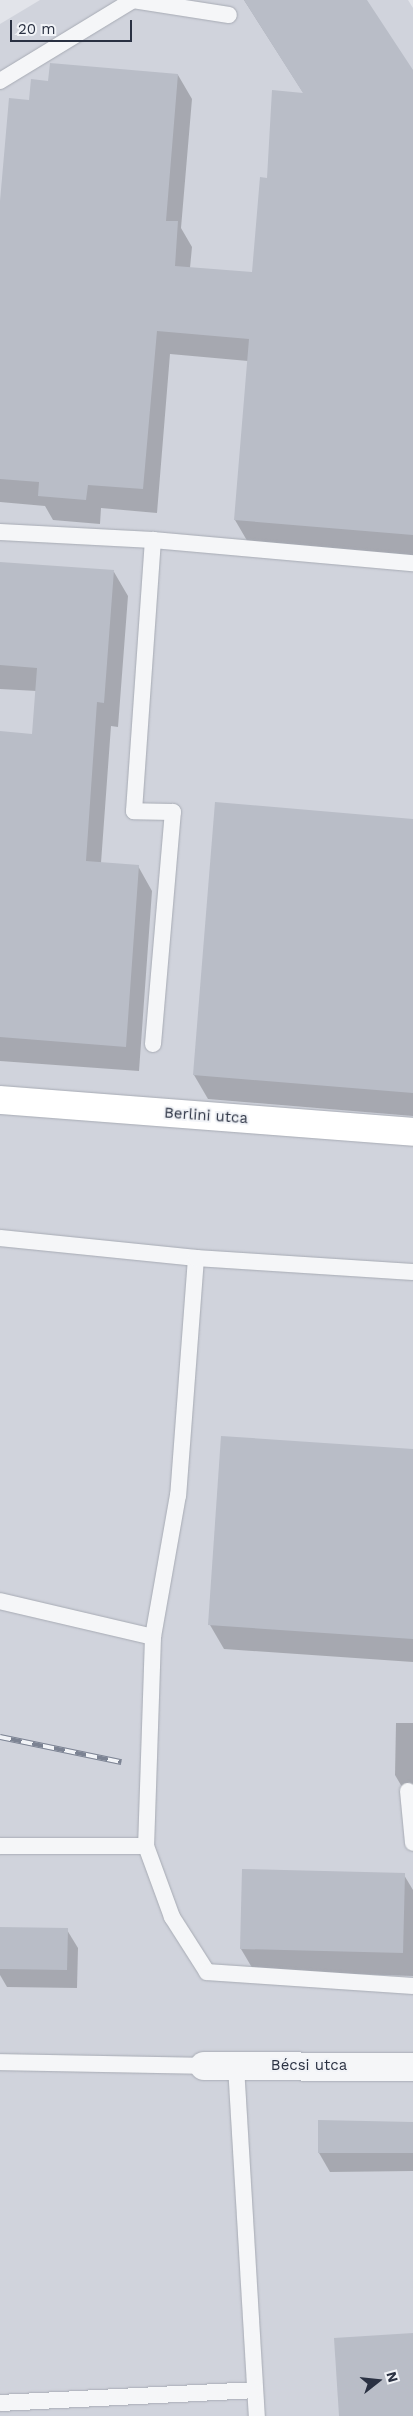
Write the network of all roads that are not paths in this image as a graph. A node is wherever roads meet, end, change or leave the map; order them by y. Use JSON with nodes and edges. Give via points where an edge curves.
{"nodes":[{"id":1,"x":229,"y":15,"type":"dead end"},
{"id":2,"x":0,"y":81,"type":"edge"},
{"id":3,"x":0,"y":532,"type":"edge"},
{"id":4,"x":153,"y":540,"type":"junction"},
{"id":5,"x":413,"y":563,"type":"edge"},
{"id":6,"x":153,"y":1044,"type":"dead end"},
{"id":7,"x":0,"y":1100,"type":"edge"},
{"id":8,"x":413,"y":1132,"type":"edge"},
{"id":9,"x":0,"y":1238,"type":"edge"},
{"id":10,"x":196,"y":1258,"type":"junction"},
{"id":11,"x":413,"y":1272,"type":"edge"},
{"id":12,"x":0,"y":1601,"type":"edge"},
{"id":13,"x":153,"y":1637,"type":"junction"},
{"id":14,"x":408,"y":1790,"type":"dead end"},
{"id":15,"x":413,"y":1842,"type":"edge"},
{"id":16,"x":0,"y":1846,"type":"edge"},
{"id":17,"x":146,"y":1846,"type":"junction"},
{"id":18,"x":413,"y":1986,"type":"edge"},
{"id":19,"x":0,"y":2062,"type":"edge"},
{"id":20,"x":204,"y":2066,"type":"joint"},
{"id":21,"x":236,"y":2066,"type":"junction"},
{"id":22,"x":413,"y":2067,"type":"edge"},
{"id":23,"x":255,"y":2390,"type":"junction"},
{"id":24,"x":0,"y":2403,"type":"edge"},
{"id":25,"x":257,"y":2416,"type":"edge"}],
"edges":[{"from":1,"to":2,"type":"lane","via":[[132,0]]},
{"from":3,"to":4,"type":"lane"},
{"from":4,"to":5,"type":"lane"},
{"from":4,"to":6,"type":"lane","via":[[134,811],[173,812]]},
{"from":7,"to":8,"type":"street","name":"Berlini utca"},
{"from":9,"to":10,"type":"lane"},
{"from":10,"to":11,"type":"lane"},
{"from":10,"to":13,"type":"lane","via":[[178,1495]]},
{"from":12,"to":13,"type":"lane"},
{"from":13,"to":17,"type":"lane"},
{"from":14,"to":15,"type":"lane"},
{"from":16,"to":17,"type":"lane"},
{"from":17,"to":18,"type":"lane","via":[[172,1917],[207,1972]]},
{"from":19,"to":20,"type":"lane"},
{"from":20,"to":21,"type":"street","name":"Bécsi utca"},
{"from":21,"to":22,"type":"street","name":"Bécsi utca"},
{"from":21,"to":23,"type":"lane"},
{"from":23,"to":24,"type":"lane"},
{"from":23,"to":25,"type":"lane"}]}
